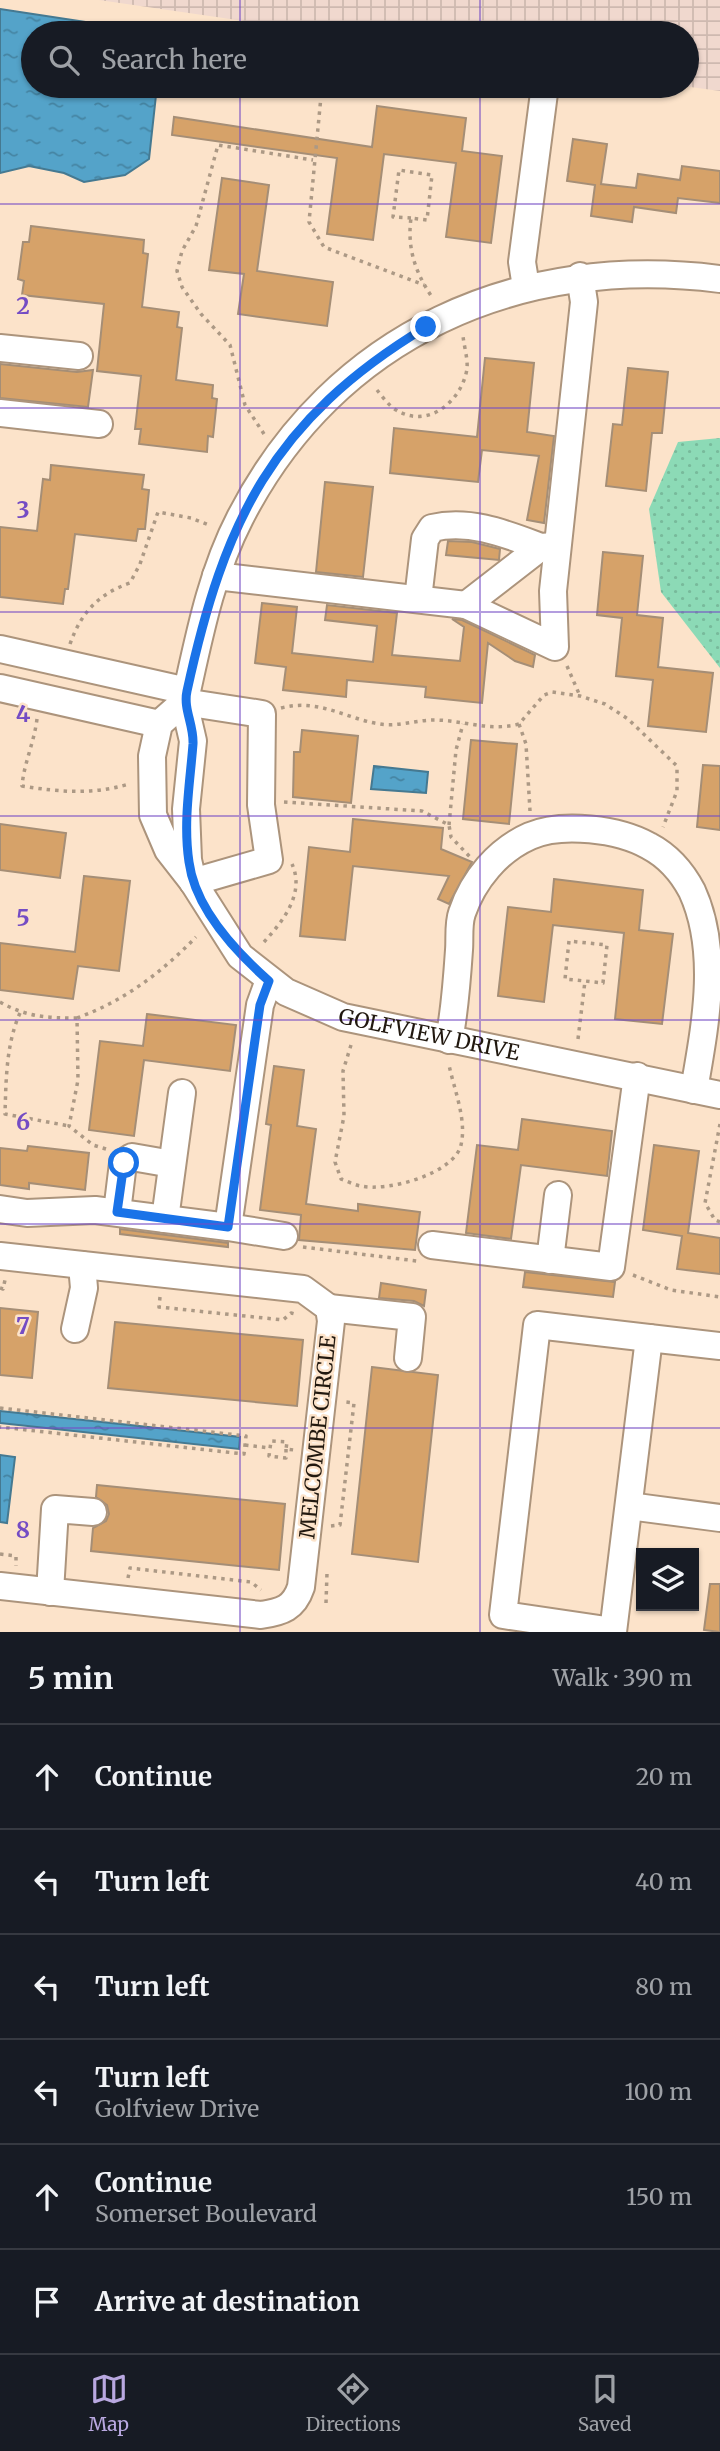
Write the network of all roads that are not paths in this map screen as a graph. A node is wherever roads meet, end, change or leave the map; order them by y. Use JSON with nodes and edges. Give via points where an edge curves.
{"nodes":[{"id":1,"x":543,"y":98,"type":"edge"},
{"id":2,"x":580,"y":276,"type":"junction"},
{"id":3,"x":720,"y":279,"type":"edge"},
{"id":4,"x":526,"y":287,"type":"junction"},
{"id":5,"x":0,"y":348,"type":"edge"},
{"id":6,"x":79,"y":356,"type":"dead end"},
{"id":7,"x":0,"y":413,"type":"edge"},
{"id":8,"x":99,"y":424,"type":"dead end"},
{"id":9,"x":550,"y":547,"type":"junction"},
{"id":10,"x":216,"y":576,"type":"junction"},
{"id":11,"x":418,"y":599,"type":"junction"},
{"id":12,"x":467,"y":605,"type":"junction"},
{"id":13,"x":0,"y":649,"type":"edge"},
{"id":14,"x":0,"y":688,"type":"edge"},
{"id":15,"x":185,"y":696,"type":"junction"},
{"id":16,"x":159,"y":724,"type":"junction"},
{"id":17,"x":193,"y":882,"type":"junction"},
{"id":18,"x":269,"y":981,"type":"junction"},
{"id":19,"x":449,"y":1052,"type":"junction"},
{"id":20,"x":637,"y":1076,"type":"junction"},
{"id":21,"x":707,"y":1092,"type":"edge"},
{"id":22,"x":182,"y":1093,"type":"dead end"},
{"id":23,"x":172,"y":1164,"type":"junction"},
{"id":24,"x":558,"y":1195,"type":"dead end"},
{"id":25,"x":0,"y":1209,"type":"edge"},
{"id":26,"x":117,"y":1212,"type":"junction"},
{"id":27,"x":164,"y":1219,"type":"junction"},
{"id":28,"x":228,"y":1227,"type":"junction"},
{"id":29,"x":284,"y":1236,"type":"road end"},
{"id":30,"x":432,"y":1245,"type":"road end"},
{"id":31,"x":0,"y":1256,"type":"edge"},
{"id":32,"x":550,"y":1260,"type":"junction"},
{"id":33,"x":82,"y":1265,"type":"junction"},
{"id":34,"x":329,"y":1308,"type":"junction"},
{"id":35,"x":75,"y":1329,"type":"dead end"},
{"id":36,"x":649,"y":1338,"type":"junction"},
{"id":37,"x":720,"y":1346,"type":"edge"},
{"id":38,"x":408,"y":1358,"type":"dead end"},
{"id":39,"x":629,"y":1506,"type":"junction"},
{"id":40,"x":93,"y":1512,"type":"dead end"},
{"id":41,"x":720,"y":1518,"type":"edge"},
{"id":42,"x":0,"y":1586,"type":"edge"},
{"id":43,"x":50,"y":1592,"type":"junction"},
{"id":44,"x":613,"y":1631,"type":"edge"}],
"edges":[{"from":1,"to":4,"type":"street","via":[[522,262]]},
{"from":2,"to":3,"type":"street","via":[[659,272]]},
{"from":2,"to":4,"type":"street"},
{"from":2,"to":9,"type":"street","via":[[584,302]]},
{"from":4,"to":10,"type":"street","via":[[426,327],[391,348],[335,393],[261,480]]},
{"from":5,"to":6,"type":"street"},
{"from":7,"to":8,"type":"street"},
{"from":9,"to":11,"type":"street","via":[[496,530],[448,524],[432,528],[425,539]]},
{"from":9,"to":12,"type":"street"},
{"from":9,"to":12,"type":"street","via":[[555,647]]},
{"from":10,"to":11,"type":"street"},
{"from":10,"to":15,"type":"street"},
{"from":11,"to":12,"type":"street"},
{"from":13,"to":15,"type":"street"},
{"from":14,"to":16,"type":"street"},
{"from":15,"to":16,"type":"street"},
{"from":15,"to":17,"type":"street","name":"GOLFVIEW DRIVE","via":[[193,741],[186,809]]},
{"from":15,"to":17,"type":"street","via":[[262,714],[261,805],[269,860]]},
{"from":16,"to":17,"type":"street","name":"GOLFVIEW DRIVE","via":[[150,783],[152,815],[168,850]]},
{"from":17,"to":18,"type":"street","name":"GOLFVIEW DRIVE","via":[[240,956]]},
{"from":18,"to":19,"type":"street","name":"GOLFVIEW DRIVE","via":[[314,1006]]},
{"from":18,"to":28,"type":"street","via":[[260,1005]]},
{"from":19,"to":20,"type":"street","name":"GOLFVIEW DRIVE"},
{"from":19,"to":21,"type":"street","via":[[461,914],[485,869],[533,834],[551,830],[607,833],[650,846],[677,867],[704,923],[709,959]]},
{"from":20,"to":21,"type":"street","name":"GOLFVIEW DRIVE"},
{"from":20,"to":32,"type":"street","via":[[611,1267]]},
{"from":22,"to":23,"type":"street"},
{"from":23,"to":26,"type":"street","via":[[132,1157],[124,1163]]},
{"from":23,"to":27,"type":"street"},
{"from":24,"to":32,"type":"street"},
{"from":25,"to":26,"type":"street"},
{"from":26,"to":27,"type":"street"},
{"from":27,"to":28,"type":"street"},
{"from":28,"to":29,"type":"street"},
{"from":30,"to":32,"type":"street"},
{"from":31,"to":33,"type":"street","name":"MELCOMBE CIRCLE"},
{"from":33,"to":34,"type":"street","name":"MELCOMBE CIRCLE","via":[[303,1289]]},
{"from":33,"to":35,"type":"street","via":[[84,1288]]},
{"from":34,"to":38,"type":"street","via":[[412,1317]]},
{"from":34,"to":43,"type":"street","name":"MELCOMBE CIRCLE","via":[[330,1335],[297,1600],[287,1609],[261,1615]]},
{"from":36,"to":37,"type":"street"},
{"from":36,"to":39,"type":"street"},
{"from":36,"to":44,"type":"street","via":[[537,1325],[503,1615]]},
{"from":39,"to":41,"type":"street"},
{"from":39,"to":44,"type":"street"},
{"from":40,"to":43,"type":"street","via":[[55,1509]]},
{"from":42,"to":43,"type":"street","name":"MELCOMBE CIRCLE"}]}
